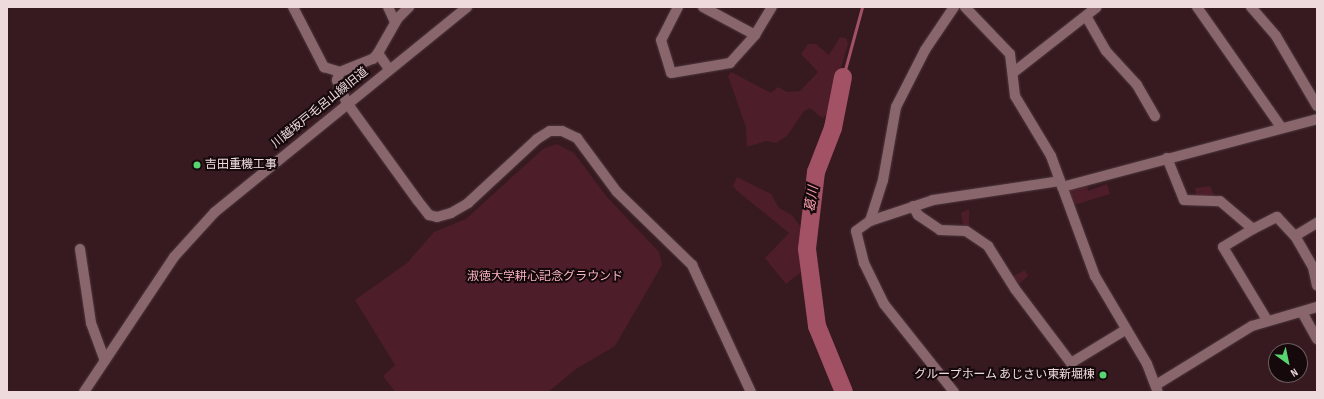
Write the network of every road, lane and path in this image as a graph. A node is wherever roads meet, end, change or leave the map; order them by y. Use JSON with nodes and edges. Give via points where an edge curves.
{"nodes":[{"id":1,"x":293,"y":7,"type":"edge"},
{"id":2,"x":388,"y":7,"type":"edge"},
{"id":3,"x":409,"y":7,"type":"edge"},
{"id":4,"x":467,"y":7,"type":"edge"},
{"id":5,"x":678,"y":7,"type":"edge"},
{"id":6,"x":703,"y":7,"type":"edge"},
{"id":7,"x":772,"y":7,"type":"edge"},
{"id":8,"x":954,"y":7,"type":"edge"},
{"id":9,"x":965,"y":7,"type":"edge"},
{"id":10,"x":1097,"y":7,"type":"edge"},
{"id":11,"x":1198,"y":7,"type":"edge"},
{"id":12,"x":1251,"y":7,"type":"edge"},
{"id":13,"x":1086,"y":16,"type":"junction"},
{"id":14,"x":395,"y":22,"type":"junction"},
{"id":15,"x":754,"y":35,"type":"junction"},
{"id":16,"x":378,"y":53,"type":"junction"},
{"id":17,"x":388,"y":69,"type":"junction"},
{"id":18,"x":340,"y":72,"type":"junction"},
{"id":19,"x":1014,"y":72,"type":"junction"},
{"id":20,"x":347,"y":104,"type":"junction"},
{"id":21,"x":1317,"y":106,"type":"edge"},
{"id":22,"x":1155,"y":116,"type":"dead end"},
{"id":23,"x":1317,"y":119,"type":"edge"},
{"id":24,"x":1281,"y":127,"type":"junction"},
{"id":25,"x":1167,"y":158,"type":"junction"},
{"id":26,"x":1061,"y":184,"type":"junction"},
{"id":27,"x":913,"y":206,"type":"junction"},
{"id":28,"x":870,"y":221,"type":"junction"},
{"id":29,"x":1317,"y":223,"type":"edge"},
{"id":30,"x":1253,"y":229,"type":"junction"},
{"id":31,"x":1295,"y":236,"type":"junction"},
{"id":32,"x":80,"y":249,"type":"dead end"},
{"id":33,"x":1317,"y":286,"type":"edge"},
{"id":34,"x":1317,"y":307,"type":"edge"},
{"id":35,"x":1302,"y":312,"type":"junction"},
{"id":36,"x":1267,"y":320,"type":"junction"},
{"id":37,"x":1125,"y":330,"type":"junction"},
{"id":38,"x":1317,"y":339,"type":"edge"},
{"id":39,"x":105,"y":361,"type":"junction"},
{"id":40,"x":1157,"y":388,"type":"edge"},
{"id":41,"x":84,"y":392,"type":"edge"},
{"id":42,"x":751,"y":392,"type":"edge"},
{"id":43,"x":954,"y":392,"type":"edge"}],
"edges":[{"from":1,"to":18,"type":"street","via":[[324,67]]},
{"from":2,"to":14,"type":"street"},
{"from":3,"to":14,"type":"street"},
{"from":4,"to":17,"type":"street","name":"川越坂戸毛呂山線旧道"},
{"from":5,"to":15,"type":"street","via":[[661,40],[672,73],[730,63]]},
{"from":6,"to":15,"type":"street"},
{"from":7,"to":15,"type":"street"},
{"from":8,"to":28,"type":"street","via":[[925,50],[896,107],[883,180]]},
{"from":9,"to":19,"type":"street","via":[[1004,46]]},
{"from":10,"to":13,"type":"street"},
{"from":11,"to":24,"type":"street"},
{"from":12,"to":21,"type":"street","via":[[1276,36]]},
{"from":13,"to":19,"type":"street"},
{"from":13,"to":22,"type":"street","via":[[1106,51],[1137,85]]},
{"from":14,"to":16,"type":"street"},
{"from":16,"to":17,"type":"street"},
{"from":16,"to":18,"type":"street","via":[[373,59]]},
{"from":17,"to":20,"type":"street","name":"川越坂戸毛呂山線旧道"},
{"from":18,"to":20,"type":"street","via":[[338,80]]},
{"from":19,"to":26,"type":"street","via":[[1015,96],[1051,156]]},
{"from":20,"to":39,"type":"street","name":"川越坂戸毛呂山線旧道","via":[[234,194],[194,234]]},
{"from":20,"to":42,"type":"street","via":[[429,215],[437,217],[451,214],[468,203],[537,139],[550,131],[562,131],[577,138],[617,192],[692,265]]},
{"from":23,"to":24,"type":"street"},
{"from":24,"to":25,"type":"street"},
{"from":25,"to":26,"type":"street"},
{"from":25,"to":30,"type":"street","via":[[1184,200],[1220,201]]},
{"from":26,"to":27,"type":"street","via":[[968,192]]},
{"from":26,"to":37,"type":"street","via":[[1087,258]]},
{"from":27,"to":28,"type":"street"},
{"from":27,"to":37,"type":"street","via":[[918,215],[940,230],[966,231],[988,246],[1015,289],[1071,363]]},
{"from":28,"to":43,"type":"street","via":[[856,231],[857,246],[876,291]]},
{"from":29,"to":31,"type":"street"},
{"from":30,"to":31,"type":"street","via":[[1277,217]]},
{"from":30,"to":36,"type":"street","via":[[1223,247]]},
{"from":31,"to":33,"type":"street","via":[[1313,267]]},
{"from":32,"to":39,"type":"street","via":[[91,323]]},
{"from":34,"to":35,"type":"street"},
{"from":35,"to":36,"type":"street"},
{"from":35,"to":38,"type":"street"},
{"from":36,"to":40,"type":"street"},
{"from":37,"to":40,"type":"street","via":[[1147,364]]},
{"from":39,"to":41,"type":"street","name":"川越坂戸毛呂山線旧道"}]}
